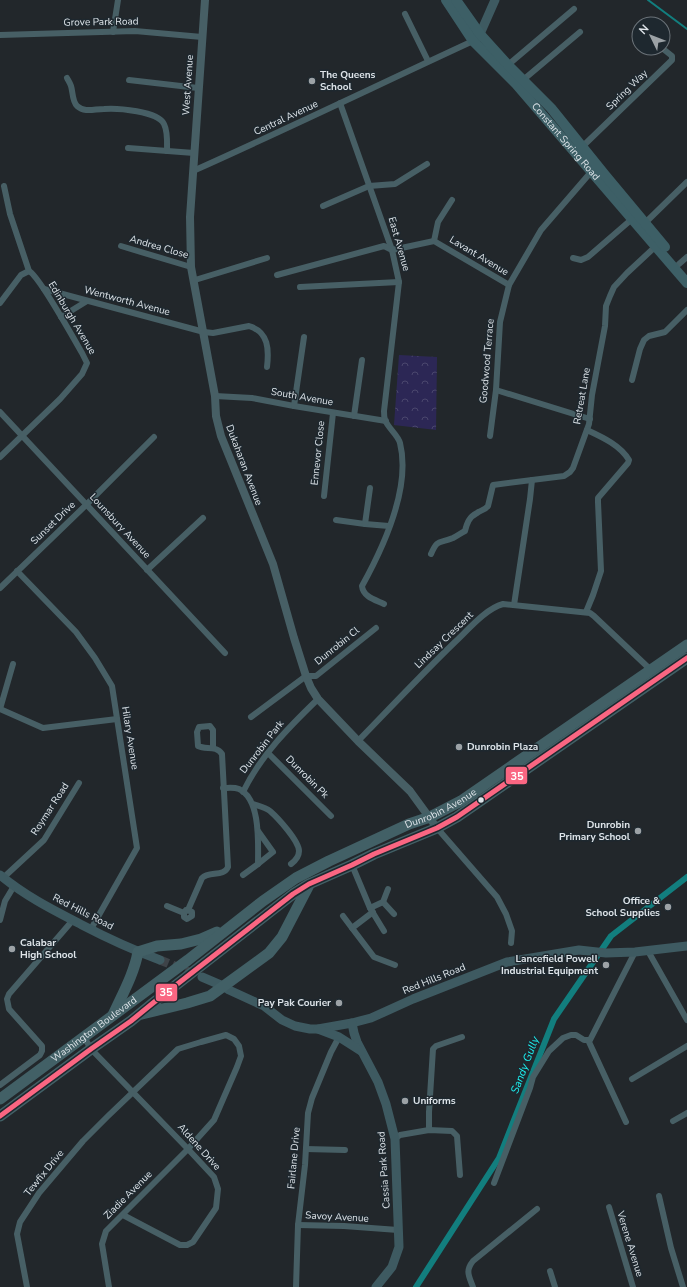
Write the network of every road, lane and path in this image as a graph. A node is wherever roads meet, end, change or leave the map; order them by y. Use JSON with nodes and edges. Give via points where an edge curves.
{"nodes":[{"id":1,"x":118,"y":0,"type":"edge"},
{"id":2,"x":205,"y":0,"type":"edge"},
{"id":3,"x":446,"y":0,"type":"edge"},
{"id":4,"x":456,"y":0,"type":"edge"},
{"id":5,"x":495,"y":0,"type":"edge"},
{"id":6,"x":574,"y":8,"type":"dead end"},
{"id":7,"x":405,"y":14,"type":"dead end"},
{"id":8,"x":113,"y":32,"type":"junction"},
{"id":9,"x":580,"y":32,"type":"dead end"},
{"id":10,"x":0,"y":35,"type":"edge"},
{"id":11,"x":202,"y":37,"type":"junction"},
{"id":12,"x":477,"y":38,"type":"junction"},
{"id":13,"x":671,"y":55,"type":"edge"},
{"id":14,"x":428,"y":61,"type":"junction"},
{"id":15,"x":508,"y":65,"type":"junction"},
{"id":16,"x":67,"y":78,"type":"dead end"},
{"id":17,"x":129,"y":80,"type":"dead end"},
{"id":18,"x":523,"y":80,"type":"junction"},
{"id":19,"x":198,"y":88,"type":"junction"},
{"id":20,"x":340,"y":103,"type":"junction"},
{"id":21,"x":582,"y":147,"type":"junction"},
{"id":22,"x":128,"y":148,"type":"dead end"},
{"id":23,"x":167,"y":151,"type":"junction"},
{"id":24,"x":194,"y":153,"type":"junction"},
{"id":25,"x":427,"y":164,"type":"dead end"},
{"id":26,"x":193,"y":171,"type":"junction"},
{"id":27,"x":591,"y":172,"type":"junction"},
{"id":28,"x":687,"y":182,"type":"edge"},
{"id":29,"x":4,"y":186,"type":"dead end"},
{"id":30,"x":369,"y":186,"type":"junction"},
{"id":31,"x":452,"y":200,"type":"dead end"},
{"id":32,"x":323,"y":206,"type":"dead end"},
{"id":33,"x":632,"y":219,"type":"junction"},
{"id":34,"x":645,"y":222,"type":"junction"},
{"id":35,"x":434,"y":241,"type":"junction"},
{"id":36,"x":121,"y":246,"type":"dead end"},
{"id":37,"x":656,"y":246,"type":"junction"},
{"id":38,"x":392,"y":250,"type":"junction"},
{"id":39,"x":267,"y":258,"type":"dead end"},
{"id":40,"x":573,"y":258,"type":"dead end"},
{"id":41,"x":683,"y":260,"type":"edge"},
{"id":42,"x":192,"y":267,"type":"junction"},
{"id":43,"x":29,"y":271,"type":"junction"},
{"id":44,"x":687,"y":273,"type":"edge"},
{"id":45,"x":277,"y":275,"type":"dead end"},
{"id":46,"x":194,"y":280,"type":"junction"},
{"id":47,"x":399,"y":282,"type":"junction"},
{"id":48,"x":687,"y":284,"type":"edge"},
{"id":49,"x":509,"y":285,"type":"junction"},
{"id":50,"x":300,"y":287,"type":"dead end"},
{"id":51,"x":44,"y":289,"type":"junction"},
{"id":52,"x":87,"y":301,"type":"junction"},
{"id":53,"x":0,"y":303,"type":"edge"},
{"id":54,"x":687,"y":310,"type":"edge"},
{"id":55,"x":61,"y":317,"type":"junction"},
{"id":56,"x":204,"y":332,"type":"junction"},
{"id":57,"x":304,"y":337,"type":"dead end"},
{"id":58,"x":362,"y":360,"type":"dead end"},
{"id":59,"x":267,"y":368,"type":"dead end"},
{"id":60,"x":632,"y":380,"type":"dead end"},
{"id":61,"x":496,"y":390,"type":"junction"},
{"id":62,"x":215,"y":396,"type":"junction"},
{"id":63,"x":294,"y":406,"type":"junction"},
{"id":64,"x":0,"y":412,"type":"edge"},
{"id":65,"x":333,"y":413,"type":"junction"},
{"id":66,"x":354,"y":416,"type":"junction"},
{"id":67,"x":590,"y":419,"type":"junction"},
{"id":68,"x":386,"y":421,"type":"junction"},
{"id":69,"x":587,"y":430,"type":"junction"},
{"id":70,"x":22,"y":435,"type":"junction"},
{"id":71,"x":490,"y":436,"type":"dead end"},
{"id":72,"x":154,"y":437,"type":"dead end"},
{"id":73,"x":0,"y":457,"type":"edge"},
{"id":74,"x":532,"y":480,"type":"junction"},
{"id":75,"x":370,"y":488,"type":"dead end"},
{"id":76,"x":324,"y":496,"type":"dead end"},
{"id":77,"x":86,"y":505,"type":"junction"},
{"id":78,"x":202,"y":518,"type":"dead end"},
{"id":79,"x":336,"y":520,"type":"dead end"},
{"id":80,"x":364,"y":524,"type":"junction"},
{"id":81,"x":389,"y":526,"type":"junction"},
{"id":82,"x":431,"y":554,"type":"dead end"},
{"id":83,"x":147,"y":570,"type":"junction"},
{"id":84,"x":17,"y":571,"type":"junction"},
{"id":85,"x":0,"y":588,"type":"edge"},
{"id":86,"x":384,"y":604,"type":"dead end"},
{"id":87,"x":514,"y":605,"type":"junction"},
{"id":88,"x":586,"y":612,"type":"junction"},
{"id":89,"x":376,"y":628,"type":"dead end"},
{"id":90,"x":687,"y":645,"type":"edge"},
{"id":91,"x":225,"y":654,"type":"dead end"},
{"id":92,"x":687,"y":658,"type":"edge"},
{"id":93,"x":13,"y":664,"type":"dead end"},
{"id":94,"x":654,"y":675,"type":"junction"},
{"id":95,"x":306,"y":676,"type":"junction"},
{"id":96,"x":318,"y":699,"type":"junction"},
{"id":97,"x":0,"y":709,"type":"edge"},
{"id":98,"x":251,"y":717,"type":"dead end"},
{"id":99,"x":117,"y":719,"type":"junction"},
{"id":100,"x":358,"y":741,"type":"junction"},
{"id":101,"x":213,"y":748,"type":"dead end"},
{"id":102,"x":268,"y":753,"type":"junction"},
{"id":103,"x":79,"y":783,"type":"dead end"},
{"id":104,"x":223,"y":788,"type":"junction"},
{"id":105,"x":243,"y":792,"type":"junction"},
{"id":106,"x":253,"y":804,"type":"junction"},
{"id":107,"x":332,"y":816,"type":"dead end"},
{"id":108,"x":430,"y":817,"type":"junction"},
{"id":109,"x":437,"y":828,"type":"junction"},
{"id":110,"x":258,"y":832,"type":"junction"},
{"id":111,"x":258,"y":864,"type":"junction"},
{"id":112,"x":291,"y":864,"type":"dead end"},
{"id":113,"x":352,"y":865,"type":"junction"},
{"id":114,"x":243,"y":875,"type":"dead end"},
{"id":115,"x":2,"y":877,"type":"edge"},
{"id":116,"x":309,"y":884,"type":"junction"},
{"id":117,"x":14,"y":886,"type":"junction"},
{"id":118,"x":388,"y":889,"type":"dead end"},
{"id":119,"x":383,"y":902,"type":"junction"},
{"id":120,"x":166,"y":906,"type":"dead end"},
{"id":121,"x":372,"y":910,"type":"junction"},
{"id":122,"x":394,"y":914,"type":"dead end"},
{"id":123,"x":343,"y":916,"type":"dead end"},
{"id":124,"x":0,"y":920,"type":"edge"},
{"id":125,"x":73,"y":920,"type":"junction"},
{"id":126,"x":234,"y":924,"type":"junction"},
{"id":127,"x":352,"y":928,"type":"junction"},
{"id":128,"x":91,"y":929,"type":"junction"},
{"id":129,"x":384,"y":931,"type":"dead end"},
{"id":130,"x":511,"y":943,"type":"dead end"},
{"id":131,"x":687,"y":946,"type":"edge"},
{"id":132,"x":648,"y":951,"type":"junction"},
{"id":133,"x":138,"y":952,"type":"junction"},
{"id":134,"x":635,"y":952,"type":"junction"},
{"id":135,"x":160,"y":960,"type":"tunnel mouth"},
{"id":136,"x":188,"y":960,"type":"joint"},
{"id":137,"x":396,"y":965,"type":"dead end"},
{"id":138,"x":201,"y":972,"type":"junction"},
{"id":139,"x":223,"y":986,"type":"junction"},
{"id":140,"x":139,"y":1014,"type":"junction"},
{"id":141,"x":113,"y":1016,"type":"junction"},
{"id":142,"x":687,"y":1020,"type":"edge"},
{"id":143,"x":336,"y":1026,"type":"junction"},
{"id":144,"x":353,"y":1028,"type":"junction"},
{"id":145,"x":318,"y":1029,"type":"junction"},
{"id":146,"x":84,"y":1037,"type":"junction"},
{"id":147,"x":339,"y":1037,"type":"junction"},
{"id":148,"x":462,"y":1037,"type":"dead end"},
{"id":149,"x":590,"y":1040,"type":"junction"},
{"id":150,"x":687,"y":1046,"type":"edge"},
{"id":151,"x":91,"y":1049,"type":"junction"},
{"id":152,"x":363,"y":1052,"type":"junction"},
{"id":153,"x":632,"y":1079,"type":"dead end"},
{"id":154,"x":0,"y":1086,"type":"edge"},
{"id":155,"x":133,"y":1092,"type":"junction"},
{"id":156,"x":0,"y":1099,"type":"edge"},
{"id":157,"x":687,"y":1113,"type":"edge"},
{"id":158,"x":0,"y":1116,"type":"edge"},
{"id":159,"x":673,"y":1121,"type":"dead end"},
{"id":160,"x":626,"y":1122,"type":"dead end"},
{"id":161,"x":429,"y":1130,"type":"junction"},
{"id":162,"x":395,"y":1139,"type":"junction"},
{"id":163,"x":188,"y":1149,"type":"junction"},
{"id":164,"x":306,"y":1149,"type":"junction"},
{"id":165,"x":345,"y":1150,"type":"dead end"},
{"id":166,"x":460,"y":1175,"type":"dead end"},
{"id":167,"x":494,"y":1183,"type":"dead end"},
{"id":168,"x":659,"y":1196,"type":"dead end"},
{"id":169,"x":609,"y":1208,"type":"dead end"},
{"id":170,"x":537,"y":1209,"type":"dead end"},
{"id":171,"x":123,"y":1215,"type":"junction"},
{"id":172,"x":298,"y":1224,"type":"junction"},
{"id":173,"x":398,"y":1230,"type":"junction"},
{"id":174,"x":550,"y":1271,"type":"dead end"},
{"id":175,"x":27,"y":1287,"type":"edge"},
{"id":176,"x":108,"y":1287,"type":"edge"},
{"id":177,"x":296,"y":1287,"type":"edge"},
{"id":178,"x":376,"y":1287,"type":"edge"},
{"id":179,"x":473,"y":1287,"type":"edge"},
{"id":180,"x":555,"y":1287,"type":"edge"},
{"id":181,"x":633,"y":1287,"type":"edge"},
{"id":182,"x":684,"y":1287,"type":"edge"}],
"edges":[{"from":1,"to":8,"type":"street"},
{"from":2,"to":11,"type":"street","name":"West Avenue"},
{"from":3,"to":12,"type":"main road","name":"Constant Spring Road"},
{"from":4,"to":12,"type":"main road","name":"Constant Spring Road"},
{"from":5,"to":12,"type":"main road"},
{"from":6,"to":15,"type":"street"},
{"from":7,"to":14,"type":"street"},
{"from":8,"to":10,"type":"street","name":"Grove Park Road"},
{"from":8,"to":11,"type":"street","name":"Grove Park Road","via":[[136,31]]},
{"from":9,"to":18,"type":"street"},
{"from":11,"to":19,"type":"street","name":"West Avenue"},
{"from":12,"to":14,"type":"street","name":"Central Avenue"},
{"from":12,"to":15,"type":"main road","name":"Constant Spring Road"},
{"from":12,"to":27,"type":"main road","name":"Constant Spring Road"},
{"from":13,"to":21,"type":"street","name":"Spring Way","via":[[672,60]]},
{"from":14,"to":20,"type":"street","name":"Central Avenue"},
{"from":15,"to":18,"type":"main road","name":"Constant Spring Road"},
{"from":16,"to":23,"type":"street","via":[[75,104],[83,110],[104,108],[158,117],[165,125]]},
{"from":17,"to":19,"type":"street"},
{"from":18,"to":21,"type":"main road","name":"Constant Spring Road"},
{"from":19,"to":24,"type":"street","name":"West Avenue"},
{"from":20,"to":26,"type":"street","name":"Central Avenue"},
{"from":20,"to":30,"type":"street","name":"East Avenue"},
{"from":21,"to":34,"type":"main road","name":"Constant Spring Road"},
{"from":22,"to":23,"type":"street"},
{"from":23,"to":24,"type":"street"},
{"from":24,"to":26,"type":"street","name":"West Avenue"},
{"from":25,"to":30,"type":"street","via":[[395,184]]},
{"from":26,"to":42,"type":"street","name":"Dukaharan Avenue","via":[[190,217]]},
{"from":27,"to":33,"type":"main road","name":"Constant Spring Road"},
{"from":27,"to":49,"type":"street","name":"Goodwood Terrace","via":[[541,230]]},
{"from":28,"to":34,"type":"street"},
{"from":29,"to":43,"type":"street","name":"Edinburgh Avenue","via":[[10,214]]},
{"from":30,"to":32,"type":"street"},
{"from":30,"to":38,"type":"street","name":"East Avenue"},
{"from":31,"to":35,"type":"street","via":[[438,222]]},
{"from":33,"to":37,"type":"main road","name":"Constant Spring Road"},
{"from":33,"to":40,"type":"street","via":[[588,257],[581,260]]},
{"from":34,"to":41,"type":"main road","name":"Constant Spring Road"},
{"from":35,"to":38,"type":"street","name":"Lavant Avenue"},
{"from":35,"to":49,"type":"street","name":"Lavant Avenue"},
{"from":36,"to":42,"type":"street","name":"Andrea Close"},
{"from":37,"to":48,"type":"main road","name":"Constant Spring Road"},
{"from":37,"to":67,"type":"street","name":"Retreat Lane","via":[[614,287],[606,306]]},
{"from":38,"to":45,"type":"street","name":"Lavant Avenue","via":[[384,246]]},
{"from":38,"to":47,"type":"street","name":"East Avenue"},
{"from":39,"to":46,"type":"street"},
{"from":41,"to":44,"type":"main road","name":"Constant Spring Road"},
{"from":42,"to":46,"type":"street","name":"Dukaharan Avenue"},
{"from":43,"to":51,"type":"street","name":"Edinburgh Avenue"},
{"from":43,"to":53,"type":"street","via":[[21,275]]},
{"from":46,"to":56,"type":"street","name":"Dukaharan Avenue"},
{"from":47,"to":50,"type":"street"},
{"from":47,"to":68,"type":"street","name":"East Avenue","via":[[384,411]]},
{"from":49,"to":61,"type":"street","name":"Goodwood Terrace","via":[[500,322]]},
{"from":51,"to":52,"type":"street","name":"Wentworth Avenue"},
{"from":51,"to":55,"type":"street","name":"Edinburgh Avenue"},
{"from":52,"to":55,"type":"street"},
{"from":52,"to":56,"type":"street","name":"Wentworth Avenue"},
{"from":54,"to":60,"type":"street","via":[[665,332],[644,340]]},
{"from":55,"to":70,"type":"street","name":"Edinburgh Avenue","via":[[87,363],[82,374],[60,399]]},
{"from":56,"to":59,"type":"street","name":"Wentworth Avenue","via":[[253,327],[267,343]]},
{"from":56,"to":62,"type":"street","name":"Dukaharan Avenue"},
{"from":57,"to":63,"type":"street"},
{"from":58,"to":66,"type":"street"},
{"from":61,"to":67,"type":"street"},
{"from":61,"to":71,"type":"street","name":"Goodwood Terrace"},
{"from":62,"to":63,"type":"street","name":"South Avenue","via":[[252,398]]},
{"from":62,"to":95,"type":"street","name":"Dukaharan Avenue","via":[[221,436],[273,564]]},
{"from":63,"to":65,"type":"street","name":"South Avenue"},
{"from":64,"to":70,"type":"street","name":"Lounsbury Avenue"},
{"from":65,"to":66,"type":"street","name":"South Avenue"},
{"from":65,"to":76,"type":"street","name":"Ennevor Close"},
{"from":66,"to":68,"type":"street","name":"South Avenue"},
{"from":67,"to":69,"type":"street","name":"Retreat Lane"},
{"from":68,"to":81,"type":"street","via":[[400,442],[403,466],[400,494]]},
{"from":69,"to":74,"type":"street","name":"Retreat Lane","via":[[570,472],[564,476]]},
{"from":69,"to":88,"type":"street","via":[[617,447],[629,460],[598,498],[601,571]]},
{"from":70,"to":73,"type":"street","name":"Edinburgh Avenue"},
{"from":70,"to":77,"type":"street","name":"Lounsbury Avenue"},
{"from":72,"to":77,"type":"street","name":"Sunset Drive"},
{"from":74,"to":82,"type":"street","via":[[493,485],[486,509],[477,512],[468,520],[465,531],[436,544]]},
{"from":74,"to":87,"type":"street"},
{"from":75,"to":80,"type":"street"},
{"from":77,"to":83,"type":"street","name":"Lounsbury Avenue"},
{"from":77,"to":84,"type":"street","name":"Sunset Drive"},
{"from":78,"to":83,"type":"street"},
{"from":79,"to":80,"type":"street"},
{"from":80,"to":81,"type":"street"},
{"from":81,"to":86,"type":"street","via":[[381,550],[362,586],[365,594]]},
{"from":83,"to":91,"type":"street","name":"Lounsbury Avenue"},
{"from":84,"to":85,"type":"street","name":"Sunset Drive"},
{"from":84,"to":99,"type":"street","name":"Hilary Avenue","via":[[76,632],[95,658],[112,686]]},
{"from":87,"to":88,"type":"street","name":"Lindsay Crescent"},
{"from":87,"to":100,"type":"street","name":"Lindsay Crescent","via":[[503,604],[491,609],[432,664]]},
{"from":88,"to":94,"type":"street","via":[[594,616]]},
{"from":89,"to":95,"type":"street","name":"Dunrobin Cl","via":[[316,676]]},
{"from":90,"to":94,"type":"highway","name":"Dunrobin Avenue"},
{"from":92,"to":94,"type":"highway","name":"Dunrobin Avenue"},
{"from":93,"to":97,"type":"street"},
{"from":94,"to":108,"type":"highway","name":"Dunrobin Avenue","via":[[461,801]]},
{"from":94,"to":109,"type":"highway","name":"Dunrobin Avenue","via":[[468,810]]},
{"from":95,"to":96,"type":"street","name":"Dukaharan Avenue"},
{"from":95,"to":98,"type":"street","name":"Dunrobin Cl"},
{"from":96,"to":100,"type":"street","name":"Dukaharan Avenue"},
{"from":96,"to":102,"type":"street","name":"Dunrobin Park"},
{"from":97,"to":99,"type":"street","via":[[43,728]]},
{"from":99,"to":128,"type":"street","name":"Hilary Avenue","via":[[137,848]]},
{"from":100,"to":108,"type":"street","via":[[410,791]]},
{"from":101,"to":104,"type":"street","via":[[222,754]]},
{"from":102,"to":105,"type":"street","name":"Dunrobin Park"},
{"from":102,"to":107,"type":"street","name":"Dunrobin Pk"},
{"from":103,"to":115,"type":"street","name":"Roymar Road","via":[[44,840]]},
{"from":104,"to":105,"type":"street","via":[[233,787]]},
{"from":104,"to":120,"type":"street","via":[[228,869],[204,876],[186,911]]},
{"from":105,"to":106,"type":"street"},
{"from":106,"to":110,"type":"street"},
{"from":106,"to":112,"type":"street","via":[[269,811],[295,841],[299,852]]},
{"from":108,"to":109,"type":"street"},
{"from":108,"to":126,"type":"highway","name":"Dunrobin Avenue","via":[[409,824],[296,878]]},
{"from":109,"to":113,"type":"highway","name":"Dunrobin Avenue"},
{"from":109,"to":130,"type":"street","via":[[498,897],[512,931]]},
{"from":110,"to":111,"type":"street"},
{"from":110,"to":111,"type":"street","via":[[273,852]]},
{"from":111,"to":114,"type":"street"},
{"from":113,"to":116,"type":"highway","name":"Dunrobin Avenue"},
{"from":113,"to":121,"type":"street"},
{"from":115,"to":117,"type":"main road","name":"Red Hills Road"},
{"from":116,"to":138,"type":"highway","name":"Dunrobin Avenue","via":[[293,894]]},
{"from":116,"to":139,"type":"highway","via":[[282,937],[269,953]]},
{"from":117,"to":124,"type":"street","via":[[4,901]]},
{"from":117,"to":125,"type":"main road","name":"Red Hills Road"},
{"from":118,"to":119,"type":"street"},
{"from":119,"to":121,"type":"street"},
{"from":119,"to":122,"type":"street"},
{"from":121,"to":127,"type":"street"},
{"from":121,"to":129,"type":"street"},
{"from":123,"to":127,"type":"street"},
{"from":125,"to":128,"type":"main road","name":"Red Hills Road"},
{"from":125,"to":154,"type":"street","via":[[9,994],[9,1008],[42,1046],[42,1050]]},
{"from":126,"to":133,"type":"highway","via":[[201,939],[157,946]]},
{"from":126,"to":136,"type":"highway","name":"Dunrobin Avenue"},
{"from":127,"to":137,"type":"street","via":[[374,958]]},
{"from":128,"to":133,"type":"main road","name":"Red Hills Road"},
{"from":131,"to":132,"type":"main road","name":"Red Hills Road"},
{"from":132,"to":134,"type":"main road","name":"Red Hills Road"},
{"from":132,"to":142,"type":"street"},
{"from":133,"to":135,"type":"main road","name":"Red Hills Road"},
{"from":133,"to":141,"type":"highway"},
{"from":134,"to":144,"type":"main road","name":"Red Hills Road","via":[[606,953],[580,950],[507,962],[413,999]]},
{"from":134,"to":149,"type":"street"},
{"from":136,"to":141,"type":"highway","name":"Washington Boulevard"},
{"from":138,"to":139,"type":"main road","name":"Red Hills Road"},
{"from":138,"to":140,"type":"highway","name":"Washington Boulevard"},
{"from":139,"to":140,"type":"highway","via":[[210,996]]},
{"from":139,"to":145,"type":"main road","name":"Red Hills Road","via":[[264,1006],[282,1020],[295,1026]]},
{"from":140,"to":151,"type":"highway","name":"Washington Boulevard"},
{"from":141,"to":146,"type":"highway","name":"Washington Boulevard"},
{"from":143,"to":144,"type":"main road","name":"Red Hills Road"},
{"from":143,"to":145,"type":"main road","name":"Red Hills Road"},
{"from":143,"to":147,"type":"main road"},
{"from":144,"to":147,"type":"main road","via":[[344,1037]]},
{"from":144,"to":152,"type":"main road","name":"Cassia Park Road"},
{"from":145,"to":147,"type":"main road"},
{"from":146,"to":151,"type":"street","name":"Aldene Drive"},
{"from":146,"to":156,"type":"highway","name":"Washington Boulevard"},
{"from":147,"to":152,"type":"main road"},
{"from":147,"to":164,"type":"street","name":"Fairlane Drive","via":[[309,1105]]},
{"from":148,"to":161,"type":"street","via":[[433,1049]]},
{"from":149,"to":160,"type":"street"},
{"from":149,"to":167,"type":"street","via":[[571,1034],[549,1051],[533,1077]]},
{"from":150,"to":153,"type":"street"},
{"from":151,"to":155,"type":"street","name":"Aldene Drive"},
{"from":151,"to":158,"type":"highway","name":"Washington Boulevard"},
{"from":152,"to":162,"type":"main road","name":"Cassia Park Road","via":[[378,1082]]},
{"from":155,"to":163,"type":"street","name":"Aldene Drive"},
{"from":155,"to":163,"type":"street","name":"Tewfix Drive","via":[[178,1050],[226,1035],[234,1039],[239,1046],[237,1067],[214,1120]]},
{"from":155,"to":175,"type":"street","name":"Tewfix Drive","via":[[83,1141],[39,1193],[20,1222],[17,1234]]},
{"from":157,"to":159,"type":"street"},
{"from":161,"to":162,"type":"street","via":[[400,1135]]},
{"from":161,"to":166,"type":"street","via":[[455,1133]]},
{"from":162,"to":173,"type":"main road","name":"Cassia Park Road"},
{"from":163,"to":171,"type":"street","name":"Ziadie Avenue"},
{"from":163,"to":171,"type":"street","name":"Aldene Drive","via":[[214,1177],[218,1189],[216,1208],[192,1242],[180,1245]]},
{"from":164,"to":165,"type":"street"},
{"from":164,"to":172,"type":"street","name":"Fairlane Drive"},
{"from":168,"to":182,"type":"street","via":[[671,1248]]},
{"from":169,"to":181,"type":"street","name":"Verene Avenue"},
{"from":170,"to":179,"type":"street","via":[[468,1267]]},
{"from":171,"to":176,"type":"street","name":"Ziadie Avenue","via":[[106,1231],[102,1244]]},
{"from":172,"to":173,"type":"street","name":"Savoy Avenue"},
{"from":172,"to":177,"type":"street","name":"Fairlane Drive"},
{"from":173,"to":178,"type":"main road","name":"Cassia Park Road","via":[[399,1246],[396,1258]]},
{"from":174,"to":180,"type":"street"}]}
